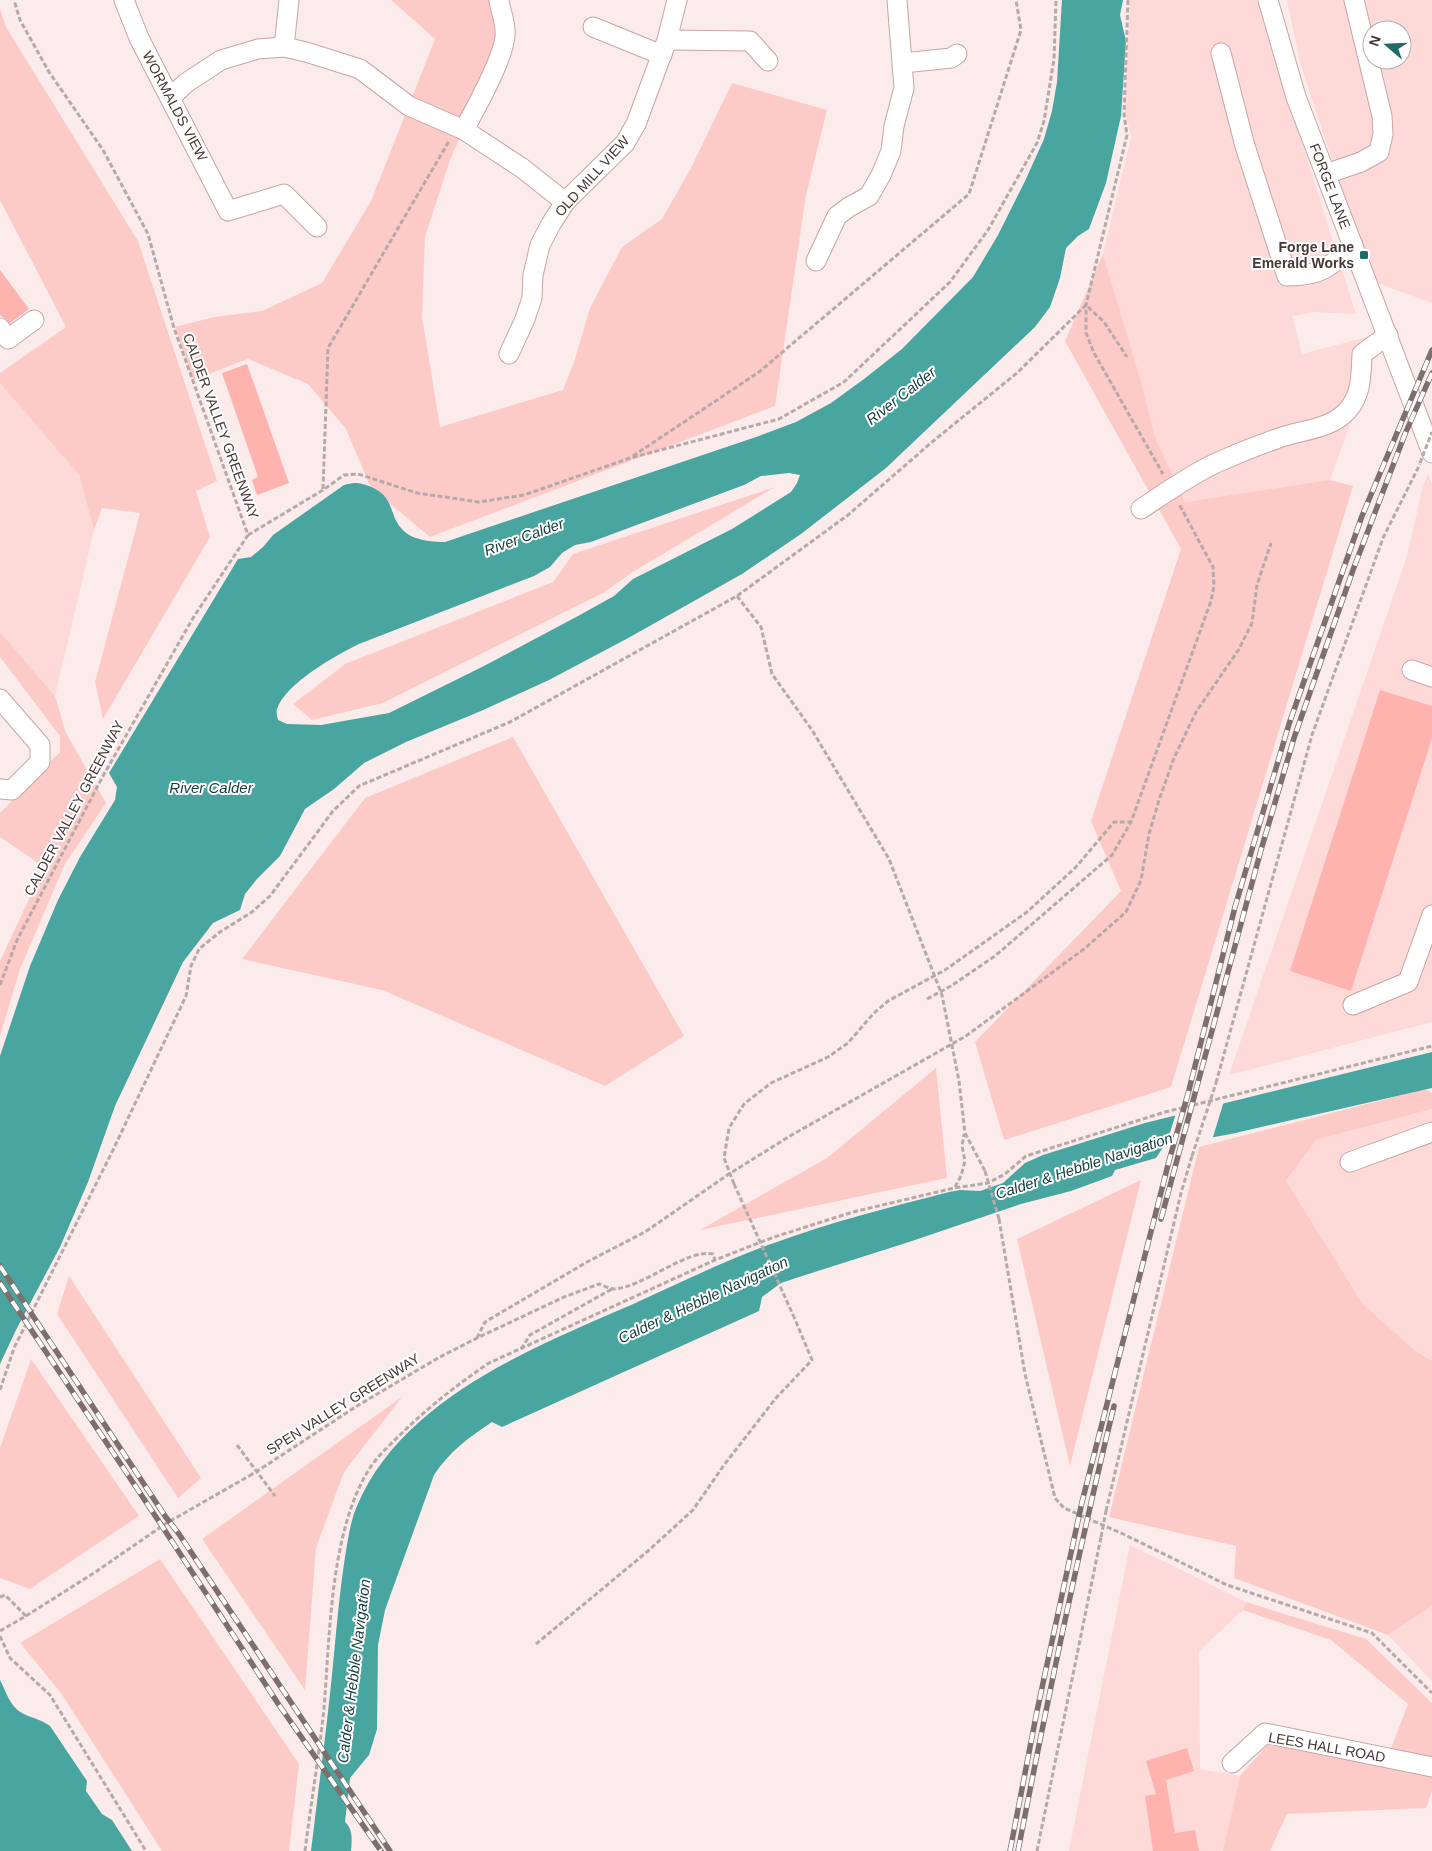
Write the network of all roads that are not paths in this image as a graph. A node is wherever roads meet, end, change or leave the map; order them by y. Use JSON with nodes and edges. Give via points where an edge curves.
{"nodes":[{"id":1,"x":124,"y":0,"type":"edge"},
{"id":2,"x":289,"y":0,"type":"edge"},
{"id":3,"x":499,"y":0,"type":"edge"},
{"id":4,"x":677,"y":0,"type":"edge"},
{"id":5,"x":897,"y":0,"type":"edge"},
{"id":6,"x":1268,"y":0,"type":"edge"},
{"id":7,"x":1354,"y":0,"type":"edge"},
{"id":8,"x":593,"y":27,"type":"dead end"},
{"id":9,"x":284,"y":47,"type":"junction"},
{"id":10,"x":665,"y":48,"type":"junction"},
{"id":11,"x":1221,"y":53,"type":"dead end"},
{"id":12,"x":957,"y":54,"type":"dead end"},
{"id":13,"x":768,"y":61,"type":"dead end"},
{"id":14,"x":903,"y":63,"type":"junction"},
{"id":15,"x":170,"y":97,"type":"junction"},
{"id":16,"x":460,"y":129,"type":"junction"},
{"id":17,"x":1326,"y":174,"type":"junction"},
{"id":18,"x":566,"y":202,"type":"junction"},
{"id":19,"x":318,"y":227,"type":"dead end"},
{"id":20,"x":1353,"y":246,"type":"junction"},
{"id":21,"x":816,"y":262,"type":"dead end"},
{"id":22,"x":34,"y":320,"type":"dead end"},
{"id":23,"x":0,"y":328,"type":"edge"},
{"id":24,"x":1388,"y":336,"type":"junction"},
{"id":25,"x":509,"y":354,"type":"dead end"},
{"id":26,"x":1426,"y":458,"type":"edge"},
{"id":27,"x":1141,"y":509,"type":"dead end"},
{"id":28,"x":1412,"y":670,"type":"dead end"},
{"id":29,"x":1432,"y":677,"type":"edge"},
{"id":30,"x":0,"y":699,"type":"edge"},
{"id":31,"x":0,"y":789,"type":"edge"},
{"id":32,"x":1432,"y":915,"type":"edge"},
{"id":33,"x":1353,"y":1005,"type":"dead end"},
{"id":34,"x":1432,"y":1132,"type":"edge"},
{"id":35,"x":1350,"y":1162,"type":"dead end"},
{"id":36,"x":1232,"y":1763,"type":"dead end"},
{"id":37,"x":1432,"y":1767,"type":"edge"}],
"edges":[{"from":1,"to":15,"type":"street","name":"WORMALDS VIEW","via":[[138,38]]},
{"from":2,"to":9,"type":"street"},
{"from":3,"to":16,"type":"street","via":[[506,32],[502,49],[490,80]]},
{"from":4,"to":10,"type":"street","name":"OLD MILL VIEW"},
{"from":5,"to":14,"type":"street"},
{"from":6,"to":17,"type":"street","name":"FORGE LANE","via":[[1296,97]]},
{"from":7,"to":17,"type":"street","via":[[1382,116],[1383,134],[1379,152],[1362,162]]},
{"from":8,"to":10,"type":"street"},
{"from":9,"to":15,"type":"street","via":[[258,49],[221,60]]},
{"from":9,"to":16,"type":"street","via":[[360,69],[410,106]]},
{"from":10,"to":13,"type":"street","via":[[750,41]]},
{"from":10,"to":18,"type":"street","name":"OLD MILL VIEW","via":[[636,124],[625,143]]},
{"from":11,"to":20,"type":"street","via":[[1245,146],[1287,276],[1306,276],[1328,269]]},
{"from":12,"to":14,"type":"street","via":[[951,58]]},
{"from":14,"to":21,"type":"street","via":[[904,88],[891,152],[881,175],[869,196],[837,216]]},
{"from":15,"to":19,"type":"street","name":"WORMALDS VIEW","via":[[228,211],[284,194]]},
{"from":16,"to":18,"type":"street","via":[[522,168]]},
{"from":17,"to":20,"type":"street","name":"FORGE LANE"},
{"from":18,"to":25,"type":"street","name":"OLD MILL VIEW","via":[[540,245],[532,298]]},
{"from":20,"to":24,"type":"street","name":"FORGE LANE"},
{"from":22,"to":23,"type":"street","via":[[8,339]]},
{"from":24,"to":26,"type":"street","name":"FORGE LANE"},
{"from":24,"to":27,"type":"street","via":[[1362,354],[1357,398],[1338,419],[1278,438],[1214,464]]},
{"from":28,"to":29,"type":"street"},
{"from":30,"to":31,"type":"street","via":[[40,745],[40,762],[12,790]]},
{"from":32,"to":33,"type":"street","via":[[1408,982]]},
{"from":34,"to":35,"type":"street"},
{"from":36,"to":37,"type":"street","name":"LEES HALL ROAD","via":[[1265,1733]]}]}
